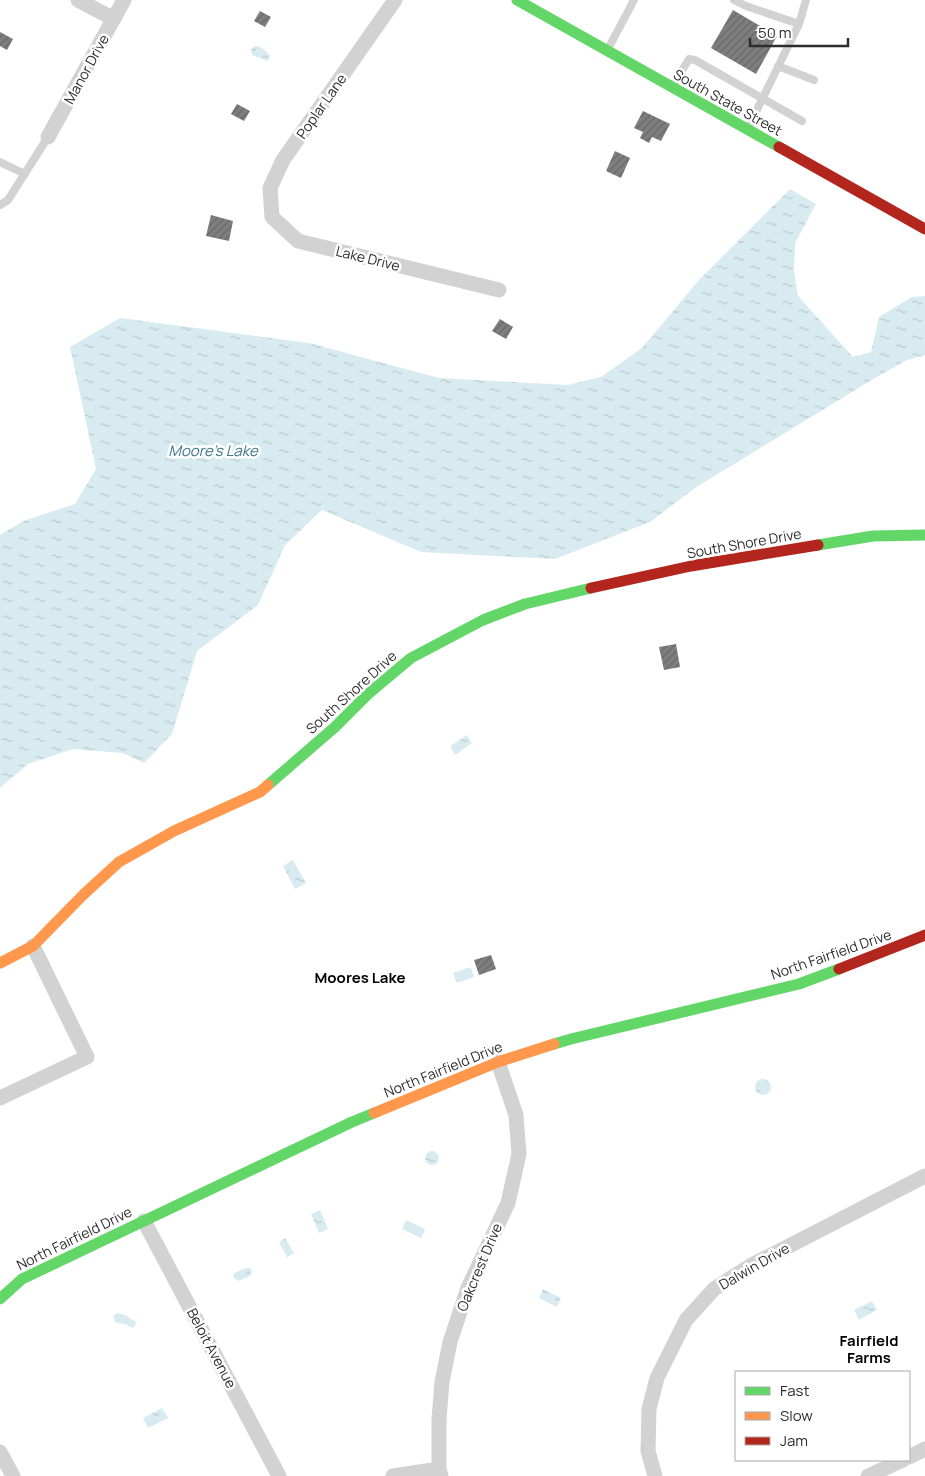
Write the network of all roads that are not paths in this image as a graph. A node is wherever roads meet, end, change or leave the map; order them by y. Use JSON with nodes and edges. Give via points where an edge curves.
{"nodes":[{"id":1,"x":78,"y":0,"type":"edge"},
{"id":2,"x":124,"y":0,"type":"edge"},
{"id":3,"x":395,"y":0,"type":"edge"},
{"id":4,"x":517,"y":0,"type":"edge"},
{"id":5,"x":634,"y":0,"type":"edge"},
{"id":6,"x":734,"y":0,"type":"edge"},
{"id":7,"x":806,"y":0,"type":"edge"},
{"id":8,"x":114,"y":19,"type":"junction"},
{"id":9,"x":799,"y":24,"type":"junction"},
{"id":10,"x":607,"y":51,"type":"junction"},
{"id":11,"x":778,"y":66,"type":"junction"},
{"id":12,"x":814,"y":80,"type":"dead end"},
{"id":13,"x":672,"y":88,"type":"junction"},
{"id":14,"x":762,"y":99,"type":"junction"},
{"id":15,"x":802,"y":121,"type":"dead end"},
{"id":16,"x":748,"y":130,"type":"junction"},
{"id":17,"x":48,"y":138,"type":"joint"},
{"id":18,"x":0,"y":162,"type":"edge"},
{"id":19,"x":25,"y":174,"type":"junction"},
{"id":20,"x":0,"y":205,"type":"edge"},
{"id":21,"x":275,"y":219,"type":"joint"},
{"id":22,"x":925,"y":229,"type":"edge"},
{"id":23,"x":499,"y":290,"type":"dead end"},
{"id":24,"x":925,"y":535,"type":"edge"},
{"id":25,"x":925,"y":935,"type":"edge"},
{"id":26,"x":33,"y":946,"type":"junction"},
{"id":27,"x":0,"y":963,"type":"edge"},
{"id":28,"x":498,"y":1062,"type":"junction"},
{"id":29,"x":0,"y":1098,"type":"edge"},
{"id":30,"x":925,"y":1176,"type":"edge"},
{"id":31,"x":144,"y":1220,"type":"junction"},
{"id":32,"x":0,"y":1299,"type":"edge"},
{"id":33,"x":925,"y":1449,"type":"edge"},
{"id":34,"x":0,"y":1452,"type":"edge"},
{"id":35,"x":910,"y":1456,"type":"edge"},
{"id":36,"x":900,"y":1461,"type":"edge"},
{"id":37,"x":440,"y":1472,"type":"edge"},
{"id":38,"x":12,"y":1476,"type":"edge"},
{"id":39,"x":279,"y":1476,"type":"edge"},
{"id":40,"x":393,"y":1476,"type":"edge"},
{"id":41,"x":655,"y":1476,"type":"edge"},
{"id":42,"x":868,"y":1476,"type":"edge"}],
"edges":[{"from":1,"to":8,"type":"street"},
{"from":2,"to":8,"type":"street","name":"Manor Drive"},
{"from":3,"to":21,"type":"street","name":"Poplar Lane","via":[[283,160],[270,188],[272,217]]},
{"from":4,"to":10,"type":"street","name":"South State Street"},
{"from":5,"to":10,"type":"lane"},
{"from":6,"to":9,"type":"lane"},
{"from":7,"to":9,"type":"lane"},
{"from":8,"to":17,"type":"street","name":"Manor Drive"},
{"from":9,"to":11,"type":"lane"},
{"from":10,"to":13,"type":"street","name":"South State Street"},
{"from":11,"to":12,"type":"lane"},
{"from":11,"to":14,"type":"lane"},
{"from":13,"to":14,"type":"lane","via":[[689,59]]},
{"from":13,"to":16,"type":"street","name":"South State Street"},
{"from":14,"to":15,"type":"lane"},
{"from":14,"to":16,"type":"lane"},
{"from":16,"to":22,"type":"street","name":"South State Street"},
{"from":17,"to":19,"type":"lane"},
{"from":18,"to":19,"type":"lane"},
{"from":19,"to":20,"type":"lane","via":[[8,200]]},
{"from":21,"to":23,"type":"street","name":"Lake Drive","via":[[298,241]]},
{"from":24,"to":26,"type":"street","name":"South Shore Drive","via":[[873,536],[690,566],[566,592],[483,620],[411,658],[260,792],[174,831],[119,862]]},
{"from":25,"to":28,"type":"street","name":"North Fairfield Drive","via":[[799,984],[571,1039]]},
{"from":26,"to":27,"type":"street","name":"South Shore Drive"},
{"from":26,"to":29,"type":"street","via":[[87,1057]]},
{"from":28,"to":31,"type":"street","name":"North Fairfield Drive","via":[[352,1122]]},
{"from":28,"to":37,"type":"street","name":"Oakcrest Drive","via":[[516,1115],[519,1154],[508,1203],[468,1288],[450,1342],[439,1419]]},
{"from":30,"to":41,"type":"street","name":"Dalwin Drive","via":[[750,1266],[714,1289],[686,1320],[657,1378],[649,1409],[648,1451]]},
{"from":31,"to":32,"type":"street","name":"North Fairfield Drive","via":[[22,1279]]},
{"from":31,"to":39,"type":"street","name":"Beloit Avenue"},
{"from":33,"to":35,"type":"street"},
{"from":34,"to":38,"type":"street"},
{"from":36,"to":42,"type":"street"},
{"from":37,"to":40,"type":"street"}]}
